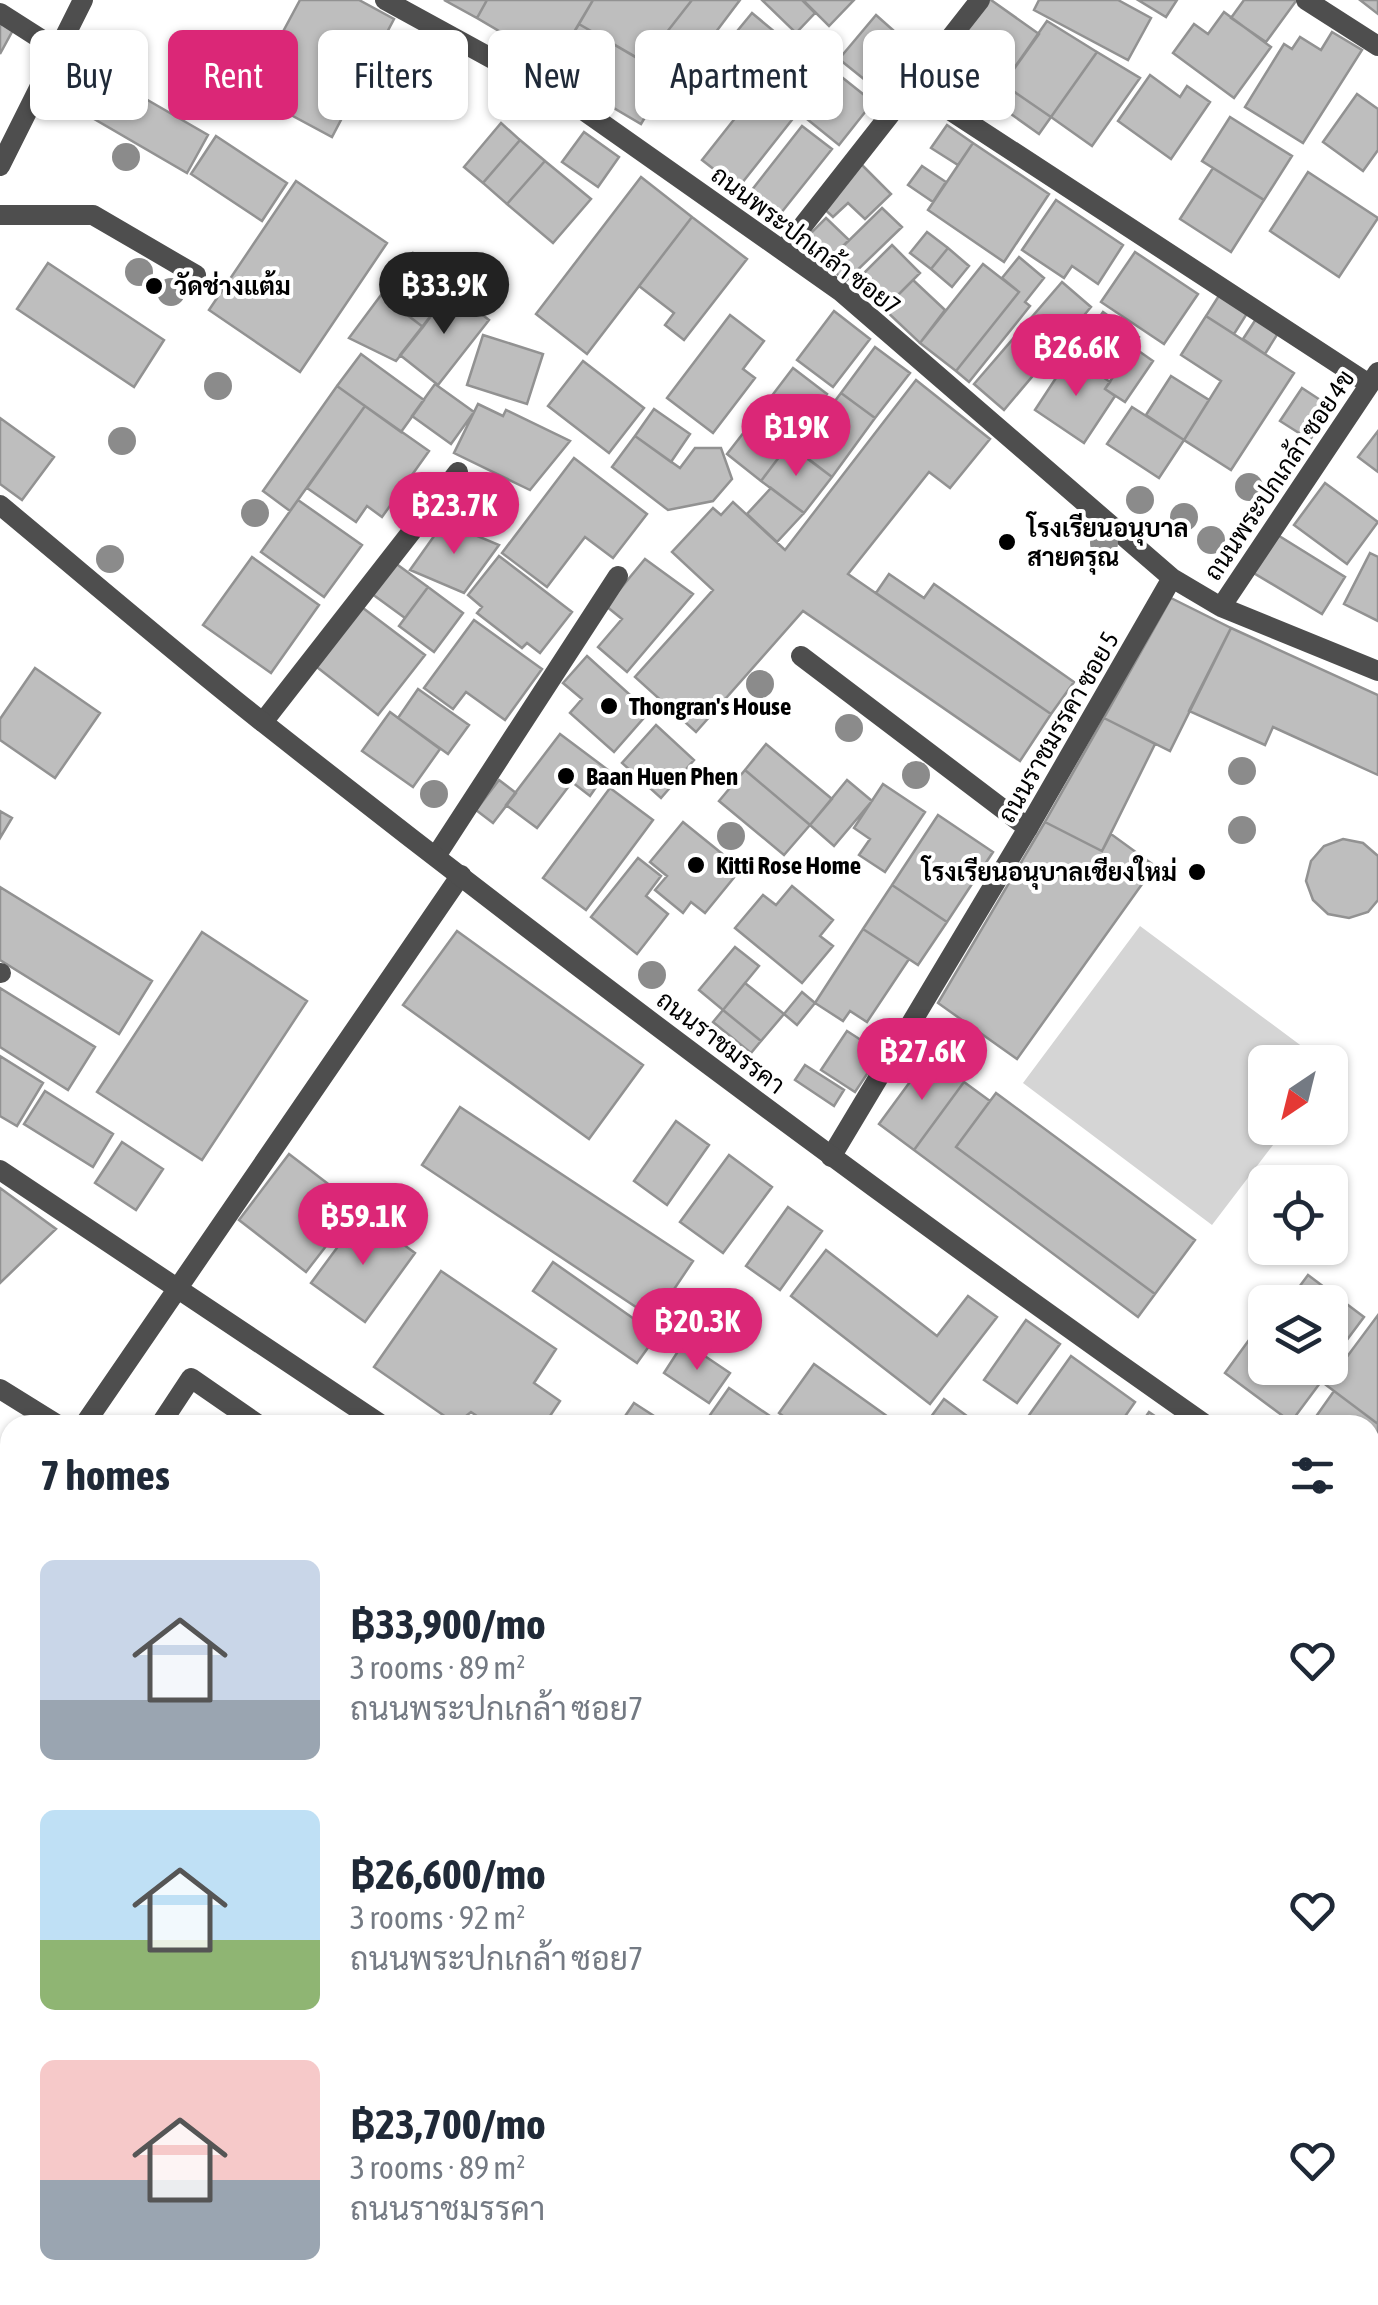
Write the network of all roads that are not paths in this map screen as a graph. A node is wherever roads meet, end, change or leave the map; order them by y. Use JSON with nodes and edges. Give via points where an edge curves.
{"nodes":[{"id":1,"x":83,"y":0,"type":"edge"},
{"id":2,"x":385,"y":0,"type":"edge"},
{"id":3,"x":980,"y":0,"type":"edge"},
{"id":4,"x":1306,"y":0,"type":"edge"},
{"id":5,"x":0,"y":13,"type":"edge"},
{"id":6,"x":68,"y":30,"type":"edge"},
{"id":7,"x":955,"y":30,"type":"edge"},
{"id":8,"x":30,"y":32,"type":"edge"},
{"id":9,"x":1378,"y":46,"type":"edge"},
{"id":10,"x":30,"y":106,"type":"edge"},
{"id":11,"x":883,"y":120,"type":"edge"},
{"id":12,"x":968,"y":120,"type":"edge"},
{"id":13,"x":0,"y":166,"type":"edge"},
{"id":14,"x":0,"y":215,"type":"edge"},
{"id":15,"x":782,"y":250,"type":"junction"},
{"id":16,"x":196,"y":275,"type":"dead end"},
{"id":17,"x":1374,"y":378,"type":"edge"},
{"id":18,"x":458,"y":472,"type":"dead end"},
{"id":19,"x":0,"y":505,"type":"edge"},
{"id":20,"x":618,"y":576,"type":"dead end"},
{"id":21,"x":1172,"y":578,"type":"junction"},
{"id":22,"x":1221,"y":606,"type":"junction"},
{"id":23,"x":801,"y":656,"type":"dead end"},
{"id":24,"x":1378,"y":671,"type":"edge"},
{"id":25,"x":263,"y":722,"type":"junction"},
{"id":26,"x":1028,"y":828,"type":"junction"},
{"id":27,"x":436,"y":856,"type":"junction"},
{"id":28,"x":460,"y":875,"type":"junction"},
{"id":29,"x":831,"y":1157,"type":"junction"},
{"id":30,"x":0,"y":1170,"type":"edge"},
{"id":31,"x":178,"y":1288,"type":"junction"},
{"id":32,"x":0,"y":1388,"type":"edge"},
{"id":33,"x":42,"y":1415,"type":"edge"},
{"id":34,"x":91,"y":1415,"type":"edge"},
{"id":35,"x":167,"y":1415,"type":"edge"},
{"id":36,"x":245,"y":1415,"type":"edge"},
{"id":37,"x":367,"y":1415,"type":"edge"},
{"id":38,"x":1192,"y":1415,"type":"edge"}],
"edges":[{"from":1,"to":6,"type":"street"},
{"from":2,"to":15,"type":"street","name":"ถนนพระปกเกล้า ซอย7","via":[[573,103]]},
{"from":3,"to":7,"type":"street"},
{"from":4,"to":9,"type":"street"},
{"from":5,"to":8,"type":"street"},
{"from":10,"to":13,"type":"street"},
{"from":11,"to":15,"type":"street"},
{"from":12,"to":17,"type":"street"},
{"from":14,"to":16,"type":"street","via":[[93,216]]},
{"from":15,"to":21,"type":"street","name":"ถนนพระปกเกล้า ซอย7","via":[[840,291]]},
{"from":17,"to":22,"type":"street","name":"ถนนพระปกเกล้า ซอย 4ข"},
{"from":18,"to":25,"type":"street"},
{"from":19,"to":25,"type":"street","name":"ถนนราชมรรคา"},
{"from":20,"to":27,"type":"street"},
{"from":21,"to":22,"type":"street","name":"ถนนพระปกเกล้า ซอย7"},
{"from":21,"to":26,"type":"street","name":"ถนนราชมรรคา ซอย 5"},
{"from":22,"to":24,"type":"street","name":"ถนนพระปกเกล้า ซอย7"},
{"from":23,"to":26,"type":"street"},
{"from":25,"to":27,"type":"street","name":"ถนนราชมรรคา"},
{"from":26,"to":29,"type":"street","name":"ถนนราชมรรคา ซอย 5"},
{"from":27,"to":28,"type":"street","name":"ถนนราชมรรคา"},
{"from":28,"to":29,"type":"street","name":"ถนนราชมรรคา"},
{"from":28,"to":31,"type":"street"},
{"from":29,"to":38,"type":"street","name":"ถนนราชมรรคา"},
{"from":30,"to":31,"type":"street"},
{"from":31,"to":34,"type":"street"},
{"from":31,"to":37,"type":"street"},
{"from":32,"to":33,"type":"street"},
{"from":35,"to":36,"type":"street","via":[[191,1378]]}]}
